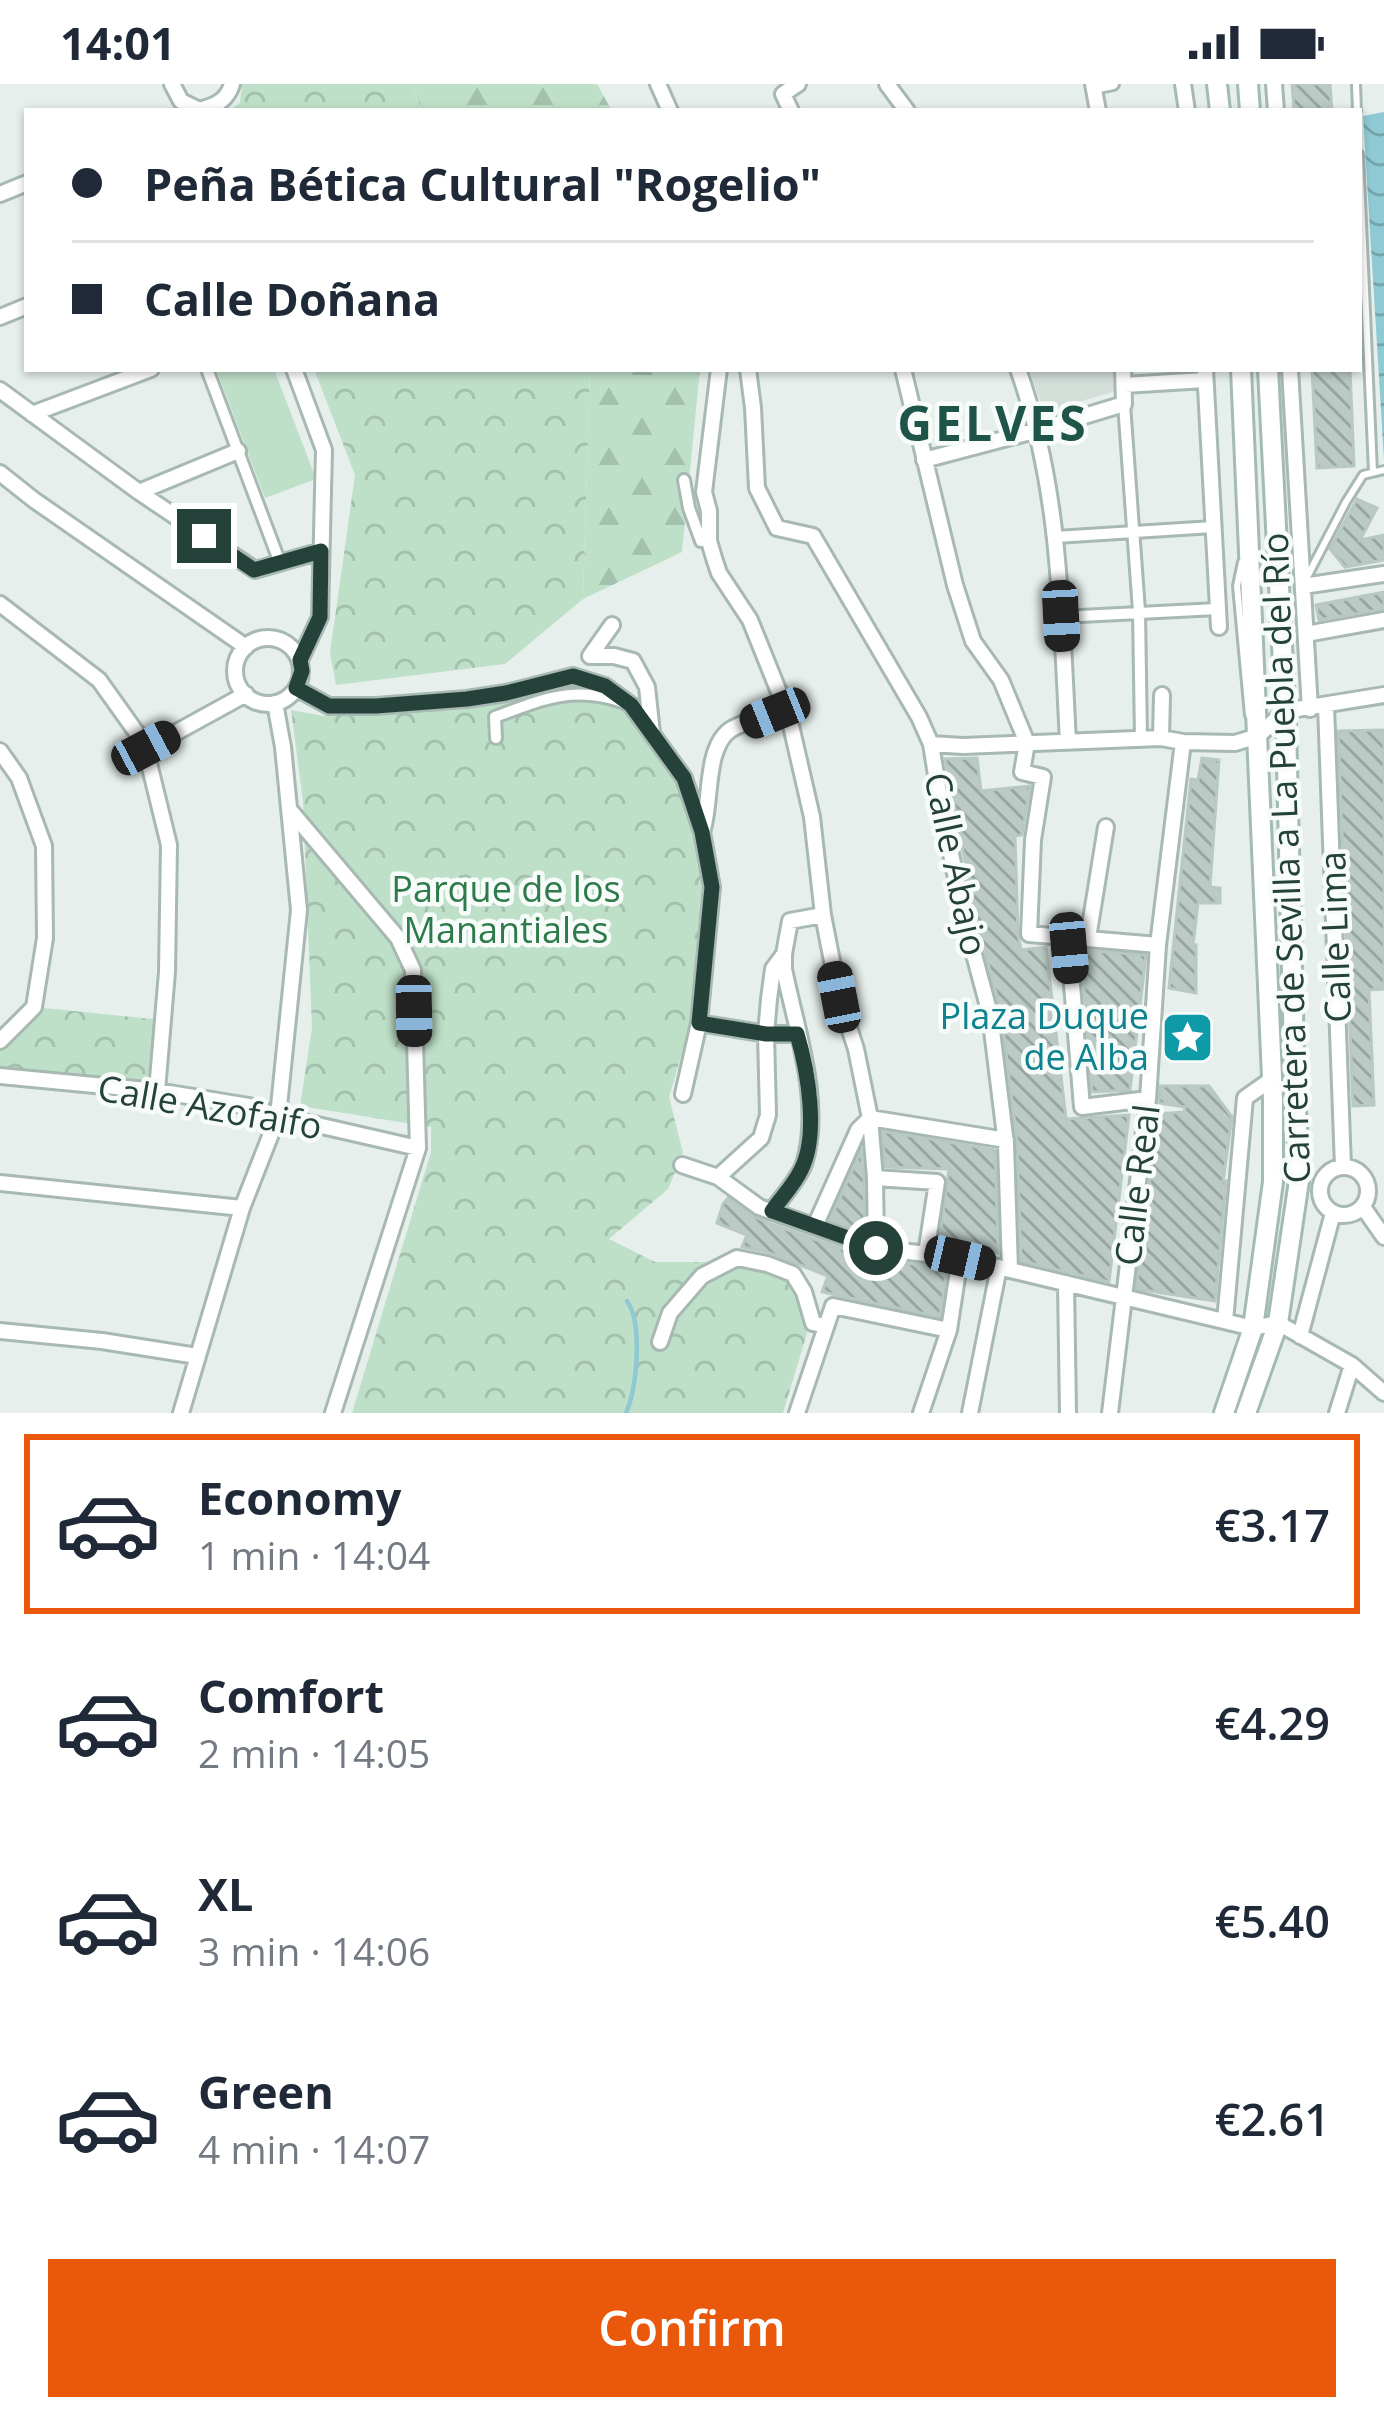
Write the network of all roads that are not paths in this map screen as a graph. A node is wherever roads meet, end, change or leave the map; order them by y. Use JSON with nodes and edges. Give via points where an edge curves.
{"nodes":[{"id":1,"x":172,"y":84,"type":"edge"},
{"id":2,"x":232,"y":84,"type":"edge"},
{"id":3,"x":798,"y":84,"type":"edge"},
{"id":4,"x":1113,"y":84,"type":"edge"},
{"id":5,"x":1094,"y":86,"type":"edge"},
{"id":6,"x":194,"y":108,"type":"edge"},
{"id":7,"x":205,"y":108,"type":"edge"},
{"id":8,"x":790,"y":108,"type":"edge"},
{"id":9,"x":1362,"y":222,"type":"edge"},
{"id":10,"x":144,"y":372,"type":"edge"},
{"id":11,"x":208,"y":372,"type":"edge"},
{"id":12,"x":295,"y":372,"type":"edge"},
{"id":13,"x":719,"y":372,"type":"edge"},
{"id":14,"x":748,"y":372,"type":"edge"},
{"id":15,"x":904,"y":372,"type":"edge"},
{"id":16,"x":1019,"y":372,"type":"edge"},
{"id":17,"x":1241,"y":372,"type":"edge"},
{"id":18,"x":1268,"y":372,"type":"edge"},
{"id":19,"x":1290,"y":372,"type":"edge"},
{"id":20,"x":1205,"y":374,"type":"edge"},
{"id":21,"x":1123,"y":377,"type":"edge"},
{"id":22,"x":0,"y":391,"type":"edge"},
{"id":23,"x":1124,"y":404,"type":"junction"},
{"id":24,"x":32,"y":414,"type":"junction"},
{"id":25,"x":1038,"y":430,"type":"junction"},
{"id":26,"x":238,"y":451,"type":"junction"},
{"id":27,"x":924,"y":460,"type":"junction"},
{"id":28,"x":1384,"y":470,"type":"edge"},
{"id":29,"x":1373,"y":472,"type":"junction"},
{"id":30,"x":0,"y":473,"type":"edge"},
{"id":31,"x":684,"y":480,"type":"dead end"},
{"id":32,"x":140,"y":492,"type":"junction"},
{"id":33,"x":1213,"y":527,"type":"junction"},
{"id":34,"x":1133,"y":532,"type":"junction"},
{"id":35,"x":1056,"y":537,"type":"junction"},
{"id":36,"x":710,"y":541,"type":"junction"},
{"id":37,"x":321,"y":551,"type":"junction"},
{"id":38,"x":280,"y":562,"type":"junction"},
{"id":39,"x":1384,"y":574,"type":"edge"},
{"id":40,"x":1303,"y":586,"type":"junction"},
{"id":41,"x":0,"y":604,"type":"edge"},
{"id":42,"x":1216,"y":609,"type":"junction"},
{"id":43,"x":1138,"y":611,"type":"junction"},
{"id":44,"x":1061,"y":616,"type":"junction"},
{"id":45,"x":1384,"y":620,"type":"edge"},
{"id":46,"x":612,"y":625,"type":"dead end"},
{"id":47,"x":1219,"y":628,"type":"dead end"},
{"id":48,"x":1306,"y":634,"type":"junction"},
{"id":49,"x":246,"y":647,"type":"junction"},
{"id":50,"x":300,"y":660,"type":"junction"},
{"id":51,"x":296,"y":688,"type":"junction"},
{"id":52,"x":246,"y":694,"type":"junction"},
{"id":53,"x":1162,"y":695,"type":"dead end"},
{"id":54,"x":1384,"y":695,"type":"edge"},
{"id":55,"x":275,"y":703,"type":"junction"},
{"id":56,"x":631,"y":705,"type":"junction"},
{"id":57,"x":783,"y":705,"type":"junction"},
{"id":58,"x":1318,"y":707,"type":"junction"},
{"id":59,"x":1285,"y":711,"type":"junction"},
{"id":60,"x":652,"y":733,"type":"junction"},
{"id":61,"x":1258,"y":736,"type":"junction"},
{"id":62,"x":496,"y":738,"type":"dead end"},
{"id":63,"x":1161,"y":738,"type":"junction"},
{"id":64,"x":1141,"y":739,"type":"junction"},
{"id":65,"x":1068,"y":741,"type":"junction"},
{"id":66,"x":1183,"y":742,"type":"junction"},
{"id":67,"x":1027,"y":743,"type":"junction"},
{"id":68,"x":932,"y":744,"type":"junction"},
{"id":69,"x":146,"y":748,"type":"junction"},
{"id":70,"x":0,"y":751,"type":"edge"},
{"id":71,"x":289,"y":809,"type":"junction"},
{"id":72,"x":1106,"y":827,"type":"dead end"},
{"id":73,"x":702,"y":832,"type":"junction"},
{"id":74,"x":823,"y":915,"type":"junction"},
{"id":75,"x":1080,"y":938,"type":"junction"},
{"id":76,"x":1157,"y":945,"type":"junction"},
{"id":77,"x":784,"y":954,"type":"junction"},
{"id":78,"x":699,"y":1023,"type":"junction"},
{"id":79,"x":766,"y":1034,"type":"junction"},
{"id":80,"x":797,"y":1034,"type":"junction"},
{"id":81,"x":0,"y":1041,"type":"edge"},
{"id":82,"x":0,"y":1076,"type":"edge"},
{"id":83,"x":1272,"y":1079,"type":"junction"},
{"id":84,"x":157,"y":1091,"type":"junction"},
{"id":85,"x":683,"y":1094,"type":"dead end"},
{"id":86,"x":1148,"y":1099,"type":"junction"},
{"id":87,"x":278,"y":1116,"type":"junction"},
{"id":88,"x":870,"y":1118,"type":"junction"},
{"id":89,"x":1006,"y":1140,"type":"junction"},
{"id":90,"x":418,"y":1148,"type":"junction"},
{"id":91,"x":1343,"y":1167,"type":"junction"},
{"id":92,"x":679,"y":1170,"type":"dead end"},
{"id":93,"x":718,"y":1177,"type":"junction"},
{"id":94,"x":1384,"y":1177,"type":"edge"},
{"id":95,"x":875,"y":1178,"type":"junction"},
{"id":96,"x":0,"y":1183,"type":"edge"},
{"id":97,"x":1367,"y":1184,"type":"junction"},
{"id":98,"x":1363,"y":1207,"type":"junction"},
{"id":99,"x":242,"y":1208,"type":"junction"},
{"id":100,"x":772,"y":1211,"type":"junction"},
{"id":101,"x":1334,"y":1213,"type":"junction"},
{"id":102,"x":815,"y":1226,"type":"junction"},
{"id":103,"x":1384,"y":1237,"type":"edge"},
{"id":104,"x":876,"y":1248,"type":"junction"},
{"id":105,"x":926,"y":1254,"type":"junction"},
{"id":106,"x":960,"y":1258,"type":"junction"},
{"id":107,"x":1005,"y":1269,"type":"junction"},
{"id":108,"x":1066,"y":1282,"type":"junction"},
{"id":109,"x":1124,"y":1296,"type":"junction"},
{"id":110,"x":1225,"y":1321,"type":"junction"},
{"id":111,"x":826,"y":1326,"type":"junction"},
{"id":112,"x":1252,"y":1328,"type":"junction"},
{"id":113,"x":950,"y":1330,"type":"junction"},
{"id":114,"x":1275,"y":1330,"type":"junction"},
{"id":115,"x":0,"y":1331,"type":"edge"},
{"id":116,"x":1300,"y":1336,"type":"junction"},
{"id":117,"x":661,"y":1342,"type":"dead end"},
{"id":118,"x":197,"y":1356,"type":"junction"},
{"id":119,"x":1352,"y":1365,"type":"junction"},
{"id":120,"x":1384,"y":1393,"type":"edge"},
{"id":121,"x":181,"y":1413,"type":"edge"},
{"id":122,"x":333,"y":1413,"type":"edge"},
{"id":123,"x":797,"y":1413,"type":"edge"},
{"id":124,"x":921,"y":1413,"type":"edge"},
{"id":125,"x":970,"y":1413,"type":"edge"},
{"id":126,"x":1067,"y":1413,"type":"edge"},
{"id":127,"x":1110,"y":1413,"type":"edge"},
{"id":128,"x":1224,"y":1413,"type":"edge"},
{"id":129,"x":1246,"y":1413,"type":"edge"},
{"id":130,"x":1256,"y":1413,"type":"edge"},
{"id":131,"x":1337,"y":1413,"type":"edge"}],
"edges":[{"from":1,"to":6,"type":"street"},
{"from":2,"to":7,"type":"street"},
{"from":3,"to":8,"type":"street","via":[[783,94]]},
{"from":4,"to":5,"type":"street"},
{"from":9,"to":29,"type":"lane"},
{"from":10,"to":24,"type":"street"},
{"from":11,"to":26,"type":"street"},
{"from":12,"to":37,"type":"street","via":[[324,450]]},
{"from":13,"to":36,"type":"street","via":[[704,492]]},
{"from":14,"to":68,"type":"street","name":"Calle Abajo","via":[[757,488],[777,528],[813,536]]},
{"from":15,"to":27,"type":"street"},
{"from":16,"to":25,"type":"street"},
{"from":17,"to":61,"type":"main road","name":"Carretera de Sevilla a La Puebla del Río"},
{"from":18,"to":59,"type":"main road","name":"Carretera de Sevilla a La Puebla del Río"},
{"from":19,"to":40,"type":"street","name":"Calle Lima"},
{"from":20,"to":21,"type":"street"},
{"from":20,"to":33,"type":"street"},
{"from":21,"to":23,"type":"street"},
{"from":22,"to":24,"type":"street"},
{"from":23,"to":25,"type":"street"},
{"from":23,"to":34,"type":"street"},
{"from":24,"to":32,"type":"street"},
{"from":25,"to":27,"type":"street"},
{"from":25,"to":35,"type":"street"},
{"from":26,"to":32,"type":"street"},
{"from":26,"to":38,"type":"street"},
{"from":27,"to":67,"type":"street","via":[[973,641],[1001,680]]},
{"from":28,"to":29,"type":"lane"},
{"from":29,"to":40,"type":"lane","via":[[1346,502]]},
{"from":30,"to":49,"type":"street"},
{"from":31,"to":36,"type":"street","via":[[701,541]]},
{"from":32,"to":38,"type":"street","via":[[254,570]]},
{"from":33,"to":34,"type":"street"},
{"from":33,"to":42,"type":"street"},
{"from":34,"to":35,"type":"street"},
{"from":34,"to":43,"type":"street"},
{"from":35,"to":44,"type":"street"},
{"from":36,"to":57,"type":"street"},
{"from":37,"to":38,"type":"street"},
{"from":37,"to":50,"type":"street","via":[[320,617]]},
{"from":39,"to":40,"type":"street"},
{"from":40,"to":48,"type":"street","name":"Calle Lima"},
{"from":41,"to":69,"type":"street","via":[[99,680]]},
{"from":42,"to":43,"type":"street"},
{"from":42,"to":47,"type":"street"},
{"from":43,"to":44,"type":"street"},
{"from":43,"to":64,"type":"street"},
{"from":44,"to":65,"type":"street"},
{"from":45,"to":48,"type":"street"},
{"from":46,"to":60,"type":"street","via":[[590,656],[633,661],[647,686]]},
{"from":48,"to":58,"type":"street","name":"Calle Lima"},
{"from":49,"to":50,"type":"street","via":[[276,639]]},
{"from":49,"to":52,"type":"street","via":[[236,665]]},
{"from":50,"to":51,"type":"street"},
{"from":51,"to":55,"type":"street"},
{"from":51,"to":56,"type":"street","via":[[329,706],[376,706],[467,699],[573,676]]},
{"from":52,"to":55,"type":"street"},
{"from":52,"to":69,"type":"street"},
{"from":53,"to":63,"type":"street"},
{"from":54,"to":58,"type":"street"},
{"from":55,"to":71,"type":"street"},
{"from":56,"to":60,"type":"street"},
{"from":56,"to":62,"type":"street","via":[[555,695],[495,717]]},
{"from":57,"to":73,"type":"street","via":[[730,731],[718,746]]},
{"from":57,"to":74,"type":"street","via":[[812,817]]},
{"from":58,"to":59,"type":"street"},
{"from":58,"to":91,"type":"street","name":"Calle Lima"},
{"from":59,"to":61,"type":"street"},
{"from":59,"to":114,"type":"main road","name":"Carretera de Sevilla a La Puebla del Río","via":[[1300,1174]]},
{"from":60,"to":73,"type":"street","via":[[684,778]]},
{"from":61,"to":66,"type":"street"},
{"from":61,"to":83,"type":"main road","name":"Carretera de Sevilla a La Puebla del Río"},
{"from":63,"to":64,"type":"street"},
{"from":63,"to":66,"type":"street"},
{"from":64,"to":65,"type":"street"},
{"from":65,"to":67,"type":"street"},
{"from":66,"to":76,"type":"street","name":"Calle Real"},
{"from":67,"to":68,"type":"street"},
{"from":67,"to":75,"type":"street","via":[[1022,772],[1043,777],[1030,934]]},
{"from":68,"to":89,"type":"street","name":"Calle Abajo","via":[[991,1014]]},
{"from":69,"to":84,"type":"street","via":[[169,845]]},
{"from":70,"to":81,"type":"street","via":[[44,846],[45,938],[34,1007]]},
{"from":71,"to":87,"type":"street","via":[[299,910]]},
{"from":71,"to":90,"type":"street","via":[[398,938],[413,970]]},
{"from":72,"to":75,"type":"street"},
{"from":73,"to":78,"type":"street","via":[[712,887]]},
{"from":74,"to":77,"type":"street","via":[[790,921]]},
{"from":74,"to":88,"type":"street"},
{"from":75,"to":76,"type":"street"},
{"from":75,"to":86,"type":"street","via":[[1069,948],[1082,1107]]},
{"from":76,"to":86,"type":"street","name":"Calle Real"},
{"from":77,"to":79,"type":"street","via":[[773,969]]},
{"from":77,"to":80,"type":"street"},
{"from":78,"to":79,"type":"street"},
{"from":78,"to":85,"type":"street"},
{"from":79,"to":80,"type":"street"},
{"from":79,"to":93,"type":"street","via":[[761,1138]]},
{"from":80,"to":100,"type":"street","via":[[811,1122],[803,1168]]},
{"from":82,"to":84,"type":"street","name":"Calle Azofaifo"},
{"from":83,"to":110,"type":"street","via":[[1246,1098]]},
{"from":83,"to":112,"type":"main road","name":"Carretera de Sevilla a La Puebla del Río","via":[[1273,1182]]},
{"from":84,"to":87,"type":"street","name":"Calle Azofaifo"},
{"from":86,"to":109,"type":"street","name":"Calle Real"},
{"from":87,"to":90,"type":"street","name":"Calle Azofaifo"},
{"from":87,"to":99,"type":"street"},
{"from":88,"to":89,"type":"street"},
{"from":88,"to":95,"type":"street"},
{"from":88,"to":102,"type":"street"},
{"from":89,"to":107,"type":"street","name":"Calle Abajo"},
{"from":90,"to":122,"type":"street"},
{"from":91,"to":97,"type":"street"},
{"from":91,"to":101,"type":"street","via":[[1321,1186],[1322,1202]]},
{"from":92,"to":93,"type":"street"},
{"from":93,"to":100,"type":"street"},
{"from":94,"to":97,"type":"street"},
{"from":95,"to":104,"type":"street"},
{"from":95,"to":105,"type":"street","via":[[937,1182]]},
{"from":96,"to":99,"type":"street"},
{"from":97,"to":98,"type":"street"},
{"from":98,"to":101,"type":"street"},
{"from":98,"to":103,"type":"street"},
{"from":99,"to":118,"type":"street"},
{"from":100,"to":102,"type":"street"},
{"from":101,"to":116,"type":"street"},
{"from":102,"to":104,"type":"street"},
{"from":104,"to":105,"type":"street"},
{"from":105,"to":106,"type":"street"},
{"from":106,"to":107,"type":"street"},
{"from":106,"to":113,"type":"street"},
{"from":107,"to":108,"type":"street"},
{"from":107,"to":125,"type":"street","name":"Calle Abajo"},
{"from":108,"to":109,"type":"street"},
{"from":108,"to":126,"type":"street"},
{"from":109,"to":110,"type":"street"},
{"from":109,"to":127,"type":"street","name":"Calle Real"},
{"from":110,"to":112,"type":"street"},
{"from":111,"to":113,"type":"street","via":[[833,1306]]},
{"from":111,"to":117,"type":"street","via":[[813,1322],[793,1274],[736,1258],[702,1276],[670,1313]]},
{"from":111,"to":123,"type":"street"},
{"from":112,"to":114,"type":"street"},
{"from":112,"to":128,"type":"main road","name":"Carretera de Sevilla a La Puebla del Río"},
{"from":113,"to":124,"type":"street"},
{"from":114,"to":116,"type":"street"},
{"from":114,"to":129,"type":"main road","name":"Carretera de Sevilla a La Puebla del Río"},
{"from":114,"to":130,"type":"main road"},
{"from":115,"to":118,"type":"street"},
{"from":116,"to":119,"type":"street"},
{"from":118,"to":121,"type":"street"},
{"from":119,"to":120,"type":"street"},
{"from":119,"to":131,"type":"street"}]}
